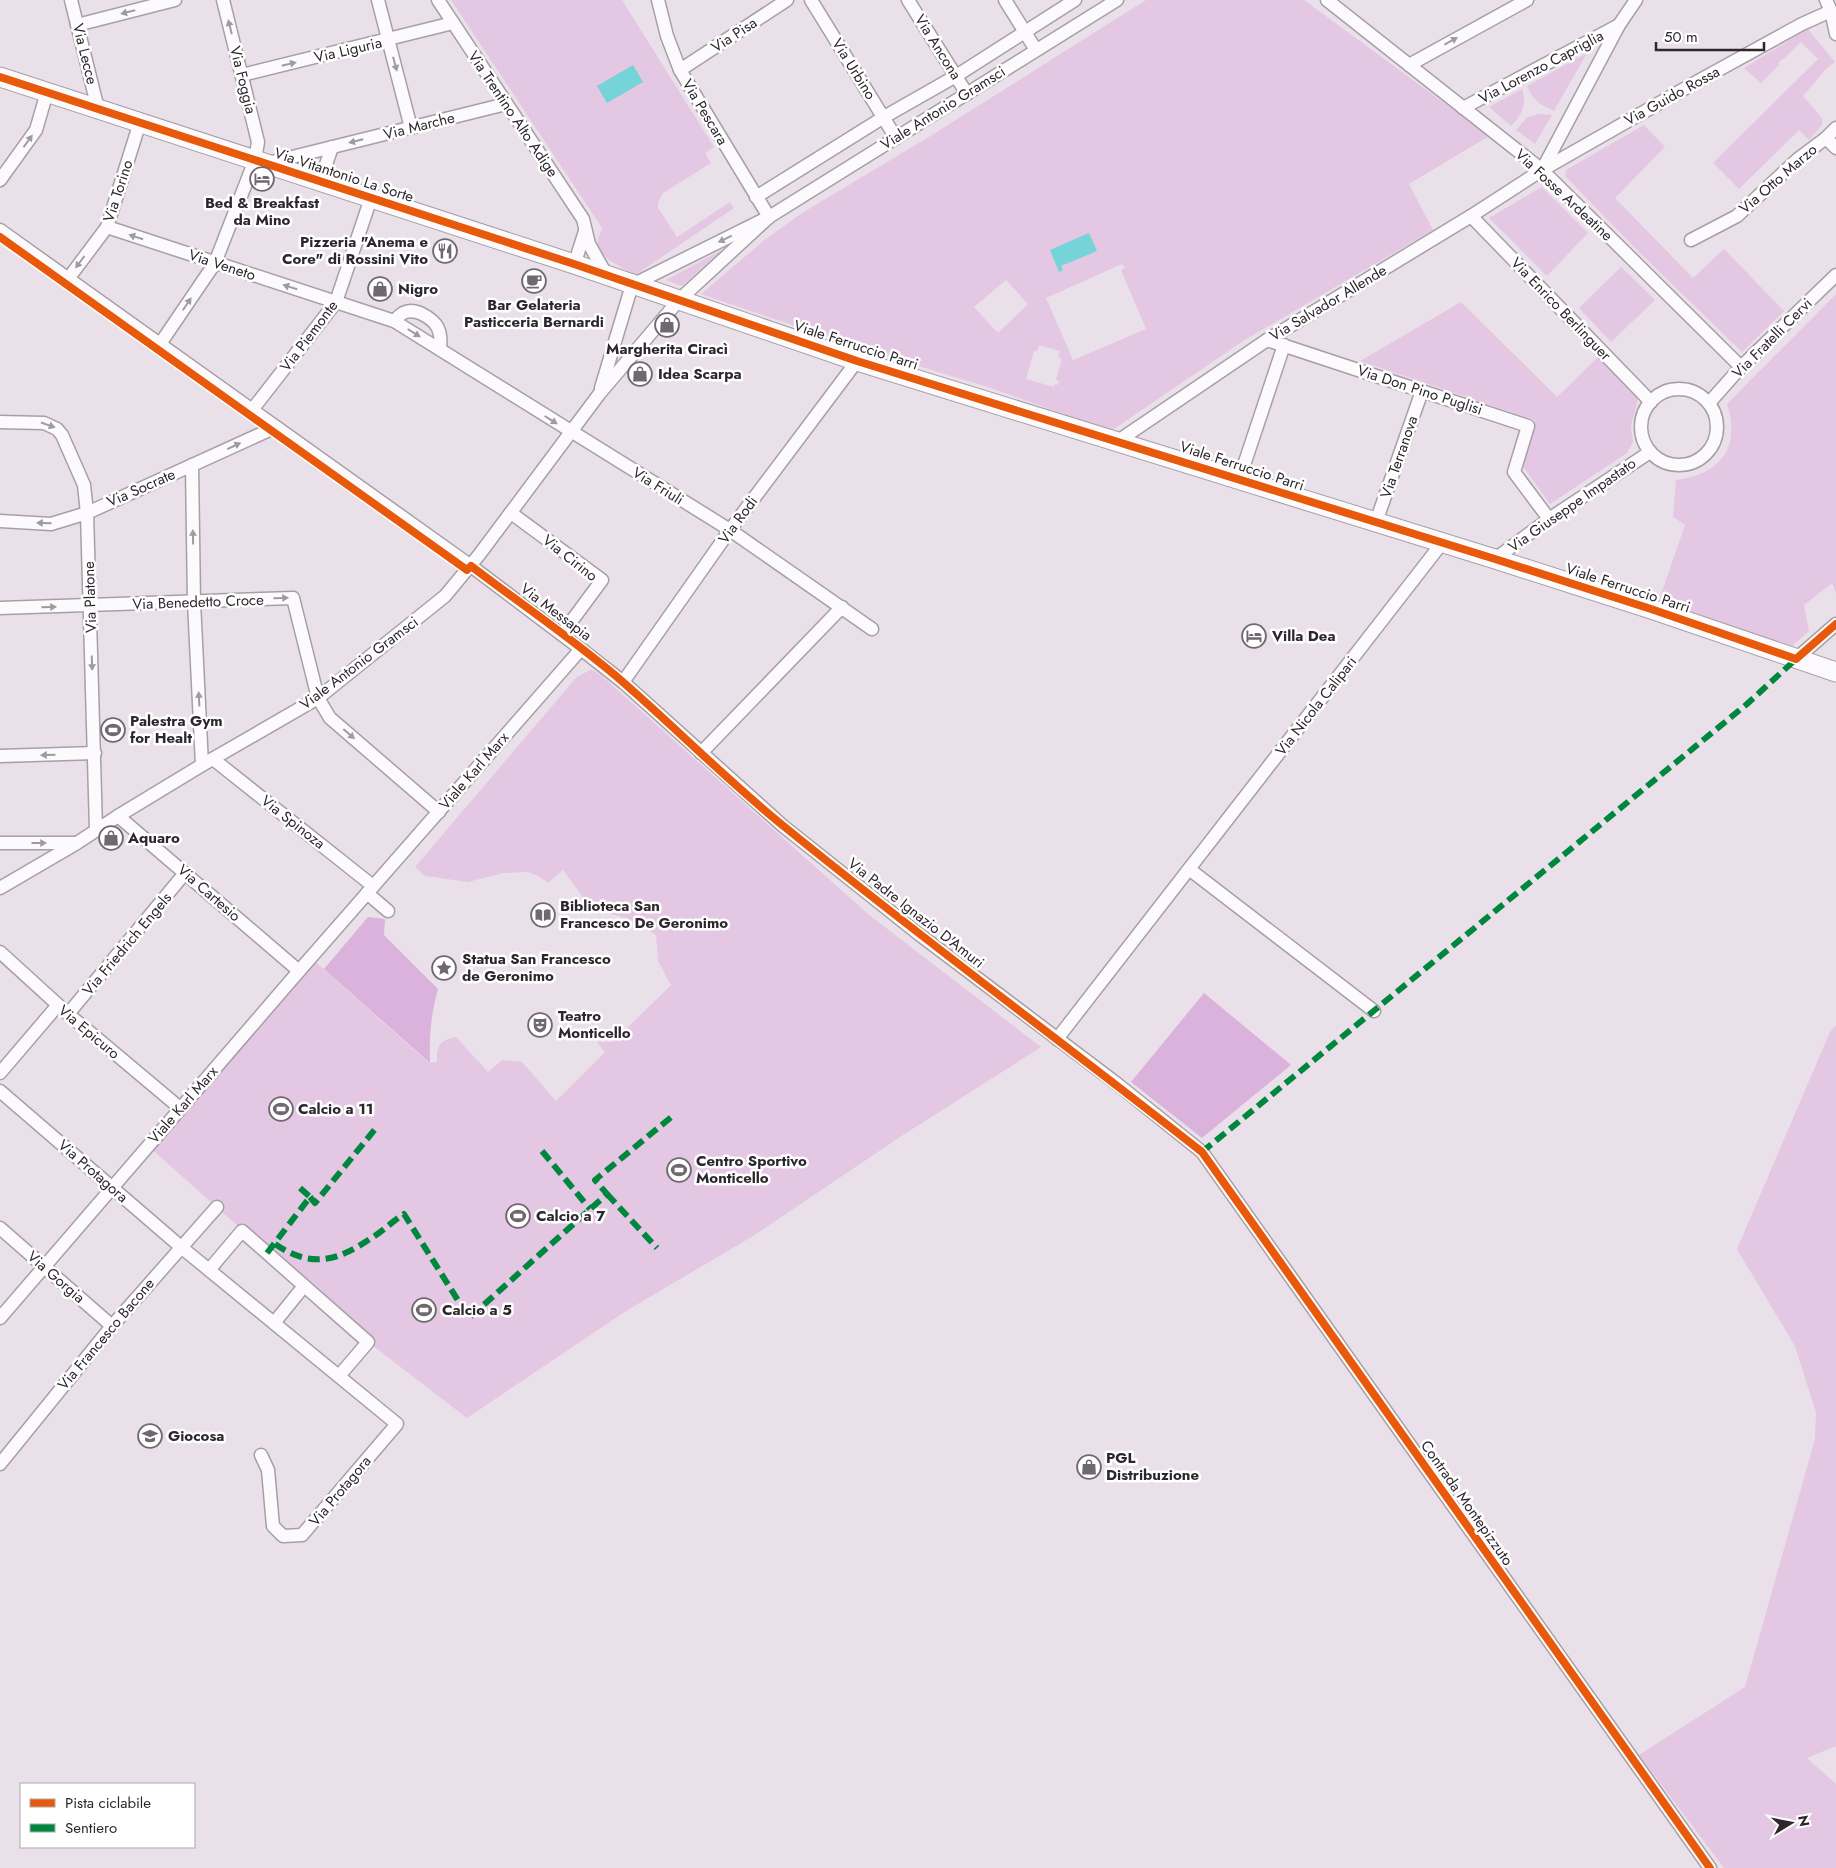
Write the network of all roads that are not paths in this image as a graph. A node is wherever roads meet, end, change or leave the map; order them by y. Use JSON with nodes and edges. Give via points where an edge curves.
{"nodes":[{"id":1,"x":71,"y":0,"type":"edge"},
{"id":2,"x":175,"y":0,"type":"edge"},
{"id":3,"x":223,"y":0,"type":"edge"},
{"id":4,"x":378,"y":0,"type":"edge"},
{"id":5,"x":438,"y":0,"type":"edge"},
{"id":6,"x":658,"y":0,"type":"edge"},
{"id":7,"x":788,"y":0,"type":"edge"},
{"id":8,"x":811,"y":0,"type":"edge"},
{"id":9,"x":908,"y":0,"type":"edge"},
{"id":10,"x":1005,"y":0,"type":"edge"},
{"id":11,"x":1075,"y":0,"type":"edge"},
{"id":12,"x":1117,"y":0,"type":"edge"},
{"id":13,"x":1328,"y":0,"type":"edge"},
{"id":14,"x":1527,"y":0,"type":"edge"},
{"id":15,"x":1636,"y":0,"type":"edge"},
{"id":16,"x":1829,"y":6,"type":"edge"},
{"id":17,"x":453,"y":23,"type":"junction"},
{"id":18,"x":77,"y":25,"type":"junction"},
{"id":19,"x":1619,"y":25,"type":"junction"},
{"id":20,"x":1025,"y":31,"type":"junction"},
{"id":21,"x":1836,"y":34,"type":"edge"},
{"id":22,"x":388,"y":40,"type":"junction"},
{"id":23,"x":1036,"y":50,"type":"junction"},
{"id":24,"x":1409,"y":65,"type":"junction"},
{"id":25,"x":680,"y":70,"type":"junction"},
{"id":26,"x":242,"y":75,"type":"junction"},
{"id":27,"x":956,"y":76,"type":"junction"},
{"id":28,"x":0,"y":77,"type":"edge"},
{"id":29,"x":48,"y":92,"type":"junction"},
{"id":30,"x":967,"y":94,"type":"junction"},
{"id":31,"x":506,"y":104,"type":"junction"},
{"id":32,"x":1464,"y":108,"type":"junction"},
{"id":33,"x":98,"y":109,"type":"junction"},
{"id":34,"x":884,"y":117,"type":"junction"},
{"id":35,"x":140,"y":122,"type":"junction"},
{"id":36,"x":411,"y":128,"type":"junction"},
{"id":37,"x":1836,"y":128,"type":"edge"},
{"id":38,"x":896,"y":138,"type":"junction"},
{"id":39,"x":1826,"y":138,"type":"junction"},
{"id":40,"x":332,"y":147,"type":"junction"},
{"id":41,"x":1836,"y":148,"type":"edge"},
{"id":42,"x":261,"y":162,"type":"junction"},
{"id":43,"x":1542,"y":170,"type":"junction"},
{"id":44,"x":0,"y":180,"type":"edge"},
{"id":45,"x":320,"y":182,"type":"junction"},
{"id":46,"x":756,"y":197,"type":"junction"},
{"id":47,"x":371,"y":198,"type":"junction"},
{"id":48,"x":1471,"y":216,"type":"junction"},
{"id":49,"x":769,"y":217,"type":"junction"},
{"id":50,"x":106,"y":227,"type":"junction"},
{"id":51,"x":586,"y":229,"type":"junction"},
{"id":52,"x":0,"y":230,"type":"edge"},
{"id":53,"x":1691,"y":240,"type":"dead end"},
{"id":54,"x":215,"y":262,"type":"junction"},
{"id":55,"x":573,"y":264,"type":"junction"},
{"id":56,"x":1836,"y":275,"type":"edge"},
{"id":57,"x":608,"y":276,"type":"junction"},
{"id":58,"x":68,"y":279,"type":"junction"},
{"id":59,"x":632,"y":285,"type":"junction"},
{"id":60,"x":679,"y":300,"type":"junction"},
{"id":61,"x":336,"y":302,"type":"junction"},
{"id":62,"x":394,"y":321,"type":"junction"},
{"id":63,"x":1267,"y":340,"type":"junction"},
{"id":64,"x":160,"y":344,"type":"junction"},
{"id":65,"x":1284,"y":345,"type":"junction"},
{"id":66,"x":440,"y":349,"type":"junction"},
{"id":67,"x":857,"y":361,"type":"junction"},
{"id":68,"x":1741,"y":368,"type":"junction"},
{"id":69,"x":1422,"y":391,"type":"junction"},
{"id":70,"x":600,"y":393,"type":"junction"},
{"id":71,"x":1650,"y":402,"type":"junction"},
{"id":72,"x":1709,"y":403,"type":"junction"},
{"id":73,"x":252,"y":410,"type":"junction"},
{"id":74,"x":0,"y":422,"type":"edge"},
{"id":75,"x":276,"y":427,"type":"junction"},
{"id":76,"x":572,"y":432,"type":"junction"},
{"id":77,"x":1118,"y":441,"type":"junction"},
{"id":78,"x":1650,"y":452,"type":"junction"},
{"id":79,"x":192,"y":465,"type":"junction"},
{"id":80,"x":1239,"y":480,"type":"junction"},
{"id":81,"x":87,"y":513,"type":"junction"},
{"id":82,"x":511,"y":513,"type":"junction"},
{"id":83,"x":1549,"y":519,"type":"junction"},
{"id":84,"x":0,"y":521,"type":"edge"},
{"id":85,"x":1376,"y":522,"type":"junction"},
{"id":86,"x":730,"y":530,"type":"junction"},
{"id":87,"x":1442,"y":543,"type":"junction"},
{"id":88,"x":1495,"y":559,"type":"junction"},
{"id":89,"x":471,"y":566,"type":"junction"},
{"id":90,"x":194,"y":602,"type":"junction"},
{"id":91,"x":90,"y":606,"type":"junction"},
{"id":92,"x":842,"y":607,"type":"junction"},
{"id":93,"x":0,"y":608,"type":"edge"},
{"id":94,"x":1836,"y":624,"type":"edge"},
{"id":95,"x":872,"y":630,"type":"dead end"},
{"id":96,"x":562,"y":634,"type":"junction"},
{"id":97,"x":581,"y":649,"type":"junction"},
{"id":98,"x":1796,"y":659,"type":"junction"},
{"id":99,"x":1836,"y":672,"type":"edge"},
{"id":100,"x":623,"y":682,"type":"junction"},
{"id":101,"x":318,"y":698,"type":"junction"},
{"id":102,"x":95,"y":753,"type":"junction"},
{"id":103,"x":701,"y":753,"type":"junction"},
{"id":104,"x":0,"y":756,"type":"edge"},
{"id":105,"x":208,"y":762,"type":"junction"},
{"id":106,"x":439,"y":812,"type":"junction"},
{"id":107,"x":118,"y":816,"type":"junction"},
{"id":108,"x":96,"y":830,"type":"junction"},
{"id":109,"x":0,"y":843,"type":"edge"},
{"id":110,"x":77,"y":843,"type":"junction"},
{"id":111,"x":1189,"y":869,"type":"junction"},
{"id":112,"x":185,"y":873,"type":"junction"},
{"id":113,"x":0,"y":888,"type":"edge"},
{"id":114,"x":370,"y":889,"type":"junction"},
{"id":115,"x":388,"y":911,"type":"dead end"},
{"id":116,"x":0,"y":952,"type":"edge"},
{"id":117,"x":299,"y":971,"type":"junction"},
{"id":118,"x":58,"y":1005,"type":"junction"},
{"id":119,"x":1374,"y":1011,"type":"dead end"},
{"id":120,"x":68,"y":1014,"type":"junction"},
{"id":121,"x":1057,"y":1039,"type":"junction"},
{"id":122,"x":0,"y":1073,"type":"edge"},
{"id":123,"x":0,"y":1092,"type":"edge"},
{"id":124,"x":180,"y":1108,"type":"junction"},
{"id":125,"x":1202,"y":1152,"type":"joint"},
{"id":126,"x":112,"y":1188,"type":"junction"},
{"id":127,"x":216,"y":1207,"type":"dead end"},
{"id":128,"x":0,"y":1228,"type":"edge"},
{"id":129,"x":181,"y":1247,"type":"junction"},
{"id":130,"x":44,"y":1266,"type":"junction"},
{"id":131,"x":209,"y":1270,"type":"junction"},
{"id":132,"x":304,"y":1286,"type":"junction"},
{"id":133,"x":0,"y":1318,"type":"edge"},
{"id":134,"x":274,"y":1323,"type":"junction"},
{"id":135,"x":112,"y":1326,"type":"junction"},
{"id":136,"x":339,"y":1376,"type":"junction"},
{"id":137,"x":261,"y":1456,"type":"dead end"},
{"id":138,"x":0,"y":1464,"type":"edge"},
{"id":139,"x":1710,"y":1868,"type":"edge"}],
"edges":[{"from":1,"to":18,"type":"street","name":"Via Lecce"},
{"from":2,"to":18,"type":"street","one_way":true},
{"from":26,"to":3,"type":"street","name":"Via Foggia","one_way":true},
{"from":4,"to":22,"type":"street"},
{"from":5,"to":17,"type":"street","name":"Via Trentino Alto Adige"},
{"from":6,"to":25,"type":"street","name":"Via Pescara"},
{"from":7,"to":25,"type":"street","name":"Via Pisa"},
{"from":8,"to":34,"type":"street","name":"Via Urbino"},
{"from":9,"to":27,"type":"street","name":"Via Ancona"},
{"from":10,"to":20,"type":"street"},
{"from":11,"to":20,"type":"street","name":"Viale Antonio Gramsci"},
{"from":12,"to":23,"type":"street","name":"Viale Antonio Gramsci"},
{"from":13,"to":24,"type":"street","name":"Via Fosse Ardeatine"},
{"from":24,"to":14,"type":"street","one_way":true},
{"from":15,"to":19,"type":"street"},
{"from":16,"to":21,"type":"street"},
{"from":16,"to":43,"type":"street","name":"Via Guido Rossa"},
{"from":17,"to":22,"type":"street","name":"Via Liguria"},
{"from":17,"to":31,"type":"street","name":"Via Trentino Alto Adige"},
{"from":18,"to":33,"type":"street","name":"Via Lecce"},
{"from":19,"to":32,"type":"street","name":"Via Lorenzo Capriglia"},
{"from":19,"to":43,"type":"street"},
{"from":20,"to":23,"type":"street"},
{"from":20,"to":27,"type":"street","name":"Viale Antonio Gramsci"},
{"from":26,"to":22,"type":"street","name":"Via Liguria","one_way":true},
{"from":22,"to":36,"type":"street","one_way":true},
{"from":23,"to":30,"type":"street","name":"Viale Antonio Gramsci"},
{"from":24,"to":32,"type":"street","name":"Via Fosse Ardeatine"},
{"from":25,"to":46,"type":"street","name":"Via Pescara"},
{"from":26,"to":42,"type":"street","name":"Via Foggia"},
{"from":27,"to":30,"type":"street","name":"Via Ancona"},
{"from":27,"to":34,"type":"street","name":"Viale Antonio Gramsci"},
{"from":28,"to":29,"type":"street","name":"Via Vitantonio La Sorte"},
{"from":29,"to":33,"type":"street","name":"Via Vitantonio La Sorte"},
{"from":44,"to":29,"type":"street","one_way":true,"via":[[36,130]]},
{"from":30,"to":38,"type":"street","name":"Viale Antonio Gramsci"},
{"from":31,"to":36,"type":"street","name":"Via Marche"},
{"from":31,"to":51,"type":"street","name":"Via Trentino Alto Adige","via":[[578,210]]},
{"from":32,"to":43,"type":"street","name":"Via Fosse Ardeatine"},
{"from":33,"to":35,"type":"street","name":"Via Vitantonio La Sorte"},
{"from":34,"to":38,"type":"street","name":"Via Urbino"},
{"from":34,"to":46,"type":"street","name":"Viale Antonio Gramsci"},
{"from":35,"to":42,"type":"street","name":"Via Vitantonio La Sorte"},
{"from":35,"to":50,"type":"street","name":"Via Torino"},
{"from":36,"to":40,"type":"street","name":"Via Marche","one_way":true},
{"from":37,"to":39,"type":"street","name":"Via Otto Marzo"},
{"from":38,"to":49,"type":"street","name":"Viale Antonio Gramsci"},
{"from":39,"to":41,"type":"street"},
{"from":39,"to":53,"type":"street","name":"Via Otto Marzo","via":[[1798,159],[1737,216]]},
{"from":40,"to":42,"type":"street","name":"Via Marche"},
{"from":40,"to":45,"type":"street"},
{"from":42,"to":45,"type":"street","name":"Via Vitantonio La Sorte"},
{"from":42,"to":54,"type":"street","name":"Via Foggia"},
{"from":43,"to":48,"type":"street","name":"Via Salvador Allende"},
{"from":43,"to":68,"type":"street","name":"Via Fosse Ardeatine"},
{"from":45,"to":47,"type":"street","name":"Via Vitantonio La Sorte"},
{"from":46,"to":49,"type":"street","name":"Via Pescara"},
{"from":47,"to":55,"type":"street","name":"Via Vitantonio La Sorte"},
{"from":47,"to":61,"type":"street","name":"Via Piemonte"},
{"from":48,"to":63,"type":"street","name":"Via Salvador Allende"},
{"from":48,"to":71,"type":"street","name":"Via Enrico Berlinguer"},
{"from":49,"to":59,"type":"street","name":"Viale Antonio Gramsci","one_way":true},
{"from":49,"to":60,"type":"street","name":"Viale Antonio Gramsci"},
{"from":54,"to":50,"type":"street","name":"Via Veneto","one_way":true},
{"from":50,"to":58,"type":"street","name":"Via Torino","one_way":true},
{"from":51,"to":55,"type":"street"},
{"from":51,"to":57,"type":"street","name":"Via Trentino Alto Adige","via":[[589,244]]},
{"from":52,"to":58,"type":"street","name":"Via Messapia"},
{"from":61,"to":54,"type":"street","name":"Via Veneto","one_way":true},
{"from":64,"to":54,"type":"street","name":"Via Foggia","one_way":true},
{"from":55,"to":57,"type":"street","name":"Via Vitantonio La Sorte"},
{"from":56,"to":68,"type":"street","name":"Via Fratelli Cervi"},
{"from":57,"to":59,"type":"street","name":"Via Vitantonio La Sorte"},
{"from":58,"to":64,"type":"street","name":"Via Messapia"},
{"from":59,"to":60,"type":"street","name":"Via Vitantonio La Sorte"},
{"from":59,"to":70,"type":"street","name":"Viale Antonio Gramsci"},
{"from":60,"to":67,"type":"street","name":"Viale Ferruccio Parri"},
{"from":60,"to":70,"type":"street","name":"Viale Antonio Gramsci"},
{"from":61,"to":62,"type":"street","name":"Via Friuli"},
{"from":61,"to":73,"type":"street","name":"Via Piemonte"},
{"from":62,"to":66,"type":"street","name":"Via Friuli","one_way":true},
{"from":62,"to":66,"type":"street","via":[[404,312],[415,311],[433,320],[439,331]]},
{"from":63,"to":65,"type":"street","name":"Via Don Pino Puglisi"},
{"from":63,"to":77,"type":"street","name":"Via Salvador Allende"},
{"from":64,"to":73,"type":"street","name":"Via Messapia"},
{"from":65,"to":69,"type":"street","name":"Via Don Pino Puglisi"},
{"from":65,"to":80,"type":"street"},
{"from":66,"to":76,"type":"street","name":"Via Friuli","one_way":true},
{"from":67,"to":77,"type":"street","name":"Viale Ferruccio Parri"},
{"from":67,"to":86,"type":"street","name":"Via Rodi"},
{"from":68,"to":72,"type":"street","name":"Via Fratelli Cervi"},
{"from":69,"to":83,"type":"street","name":"Via Don Pino Puglisi","via":[[1528,426],[1514,472]]},
{"from":69,"to":85,"type":"street","name":"Via Terranova"},
{"from":70,"to":76,"type":"street","name":"Viale Antonio Gramsci"},
{"from":71,"to":72,"type":"street","via":[[1675,389],[1694,392]]},
{"from":71,"to":78,"type":"street","via":[[1641,427]]},
{"from":72,"to":78,"type":"street","via":[[1718,428],[1716,438],[1700,459],[1683,465],[1665,463]]},
{"from":73,"to":75,"type":"street","name":"Via Messapia"},
{"from":74,"to":81,"type":"street","name":"Via Platone","one_way":true,"via":[[44,423],[57,429],[84,485]]},
{"from":79,"to":75,"type":"street","name":"Via Socrate","one_way":true},
{"from":75,"to":89,"type":"street","name":"Via Messapia"},
{"from":76,"to":82,"type":"street","name":"Viale Antonio Gramsci"},
{"from":76,"to":86,"type":"street","name":"Via Friuli"},
{"from":77,"to":80,"type":"street","name":"Viale Ferruccio Parri"},
{"from":78,"to":83,"type":"street","name":"Via Giuseppe Impastato"},
{"from":79,"to":81,"type":"street","name":"Via Socrate"},
{"from":90,"to":79,"type":"street","one_way":true},
{"from":80,"to":85,"type":"street","name":"Viale Ferruccio Parri"},
{"from":81,"to":84,"type":"street","name":"Via Socrate","one_way":true,"via":[[51,524]]},
{"from":81,"to":91,"type":"street","name":"Via Platone"},
{"from":82,"to":89,"type":"street","name":"Viale Antonio Gramsci"},
{"from":82,"to":96,"type":"street","name":"Via Cirino","via":[[602,580]]},
{"from":83,"to":88,"type":"street","name":"Via Giuseppe Impastato"},
{"from":85,"to":87,"type":"street","name":"Viale Ferruccio Parri"},
{"from":86,"to":92,"type":"street","name":"Via Friuli"},
{"from":86,"to":100,"type":"street","name":"Via Rodi"},
{"from":87,"to":88,"type":"street","name":"Viale Ferruccio Parri"},
{"from":87,"to":111,"type":"street","name":"Via Nicola Calipari"},
{"from":88,"to":98,"type":"street","name":"Viale Ferruccio Parri"},
{"from":89,"to":96,"type":"street","name":"Via Messapia"},
{"from":89,"to":101,"type":"street","name":"Viale Antonio Gramsci","via":[[445,596]]},
{"from":90,"to":91,"type":"street","name":"Via Benedetto Croce"},
{"from":90,"to":101,"type":"street","name":"Via Benedetto Croce","one_way":true,"via":[[293,598]]},
{"from":105,"to":90,"type":"street","one_way":true},
{"from":93,"to":91,"type":"street","name":"Via Benedetto Croce","one_way":true},
{"from":91,"to":102,"type":"street","name":"Via Platone","one_way":true},
{"from":92,"to":95,"type":"street","name":"Via Friuli"},
{"from":92,"to":103,"type":"street"},
{"from":94,"to":98,"type":"street"},
{"from":96,"to":97,"type":"street","name":"Via Messapia"},
{"from":97,"to":100,"type":"street","name":"Via Messapia"},
{"from":97,"to":106,"type":"street","name":"Viale Karl Marx"},
{"from":98,"to":99,"type":"street","name":"Viale Ferruccio Parri"},
{"from":100,"to":103,"type":"street","name":"Via Padre Ignazio D'Amuri"},
{"from":101,"to":105,"type":"street","name":"Viale Antonio Gramsci"},
{"from":101,"to":106,"type":"street","one_way":true,"via":[[330,718]]},
{"from":102,"to":104,"type":"street","one_way":true},
{"from":102,"to":108,"type":"street","name":"Via Platone"},
{"from":103,"to":121,"type":"street","name":"Via Padre Ignazio D'Amuri","via":[[784,826]]},
{"from":105,"to":107,"type":"street","name":"Viale Antonio Gramsci"},
{"from":105,"to":114,"type":"street","name":"Via Spinoza"},
{"from":106,"to":114,"type":"street","name":"Viale Karl Marx"},
{"from":107,"to":108,"type":"street","name":"Viale Antonio Gramsci"},
{"from":107,"to":112,"type":"street","name":"Via Cartesio"},
{"from":108,"to":110,"type":"street","name":"Viale Antonio Gramsci"},
{"from":109,"to":110,"type":"street","one_way":true},
{"from":110,"to":113,"type":"street","name":"Viale Antonio Gramsci"},
{"from":111,"to":119,"type":"street"},
{"from":111,"to":121,"type":"street","name":"Via Nicola Calipari"},
{"from":112,"to":117,"type":"street","name":"Via Cartesio"},
{"from":112,"to":120,"type":"street","name":"Via Friedrich Engels"},
{"from":114,"to":115,"type":"street"},
{"from":114,"to":117,"type":"street","name":"Viale Karl Marx"},
{"from":116,"to":118,"type":"street","name":"Via Epicuro"},
{"from":117,"to":124,"type":"street","name":"Viale Karl Marx"},
{"from":118,"to":120,"type":"street","name":"Via Epicuro"},
{"from":118,"to":122,"type":"street"},
{"from":120,"to":124,"type":"street","name":"Via Epicuro"},
{"from":121,"to":125,"type":"street","name":"Via Padre Ignazio D'Amuri"},
{"from":123,"to":126,"type":"street","name":"Via Protagora"},
{"from":124,"to":126,"type":"street","name":"Viale Karl Marx"},
{"from":125,"to":139,"type":"street","name":"Contrada Montepizzuto"},
{"from":126,"to":129,"type":"street","name":"Via Protagora"},
{"from":126,"to":130,"type":"street","name":"Viale Karl Marx"},
{"from":127,"to":129,"type":"street","name":"Via Francesco Bacone"},
{"from":128,"to":130,"type":"street","name":"Via Gorgia"},
{"from":129,"to":131,"type":"street","name":"Via Protagora"},
{"from":129,"to":135,"type":"street","name":"Via Francesco Bacone"},
{"from":130,"to":133,"type":"street","name":"Viale Karl Marx"},
{"from":130,"to":135,"type":"street","name":"Via Gorgia"},
{"from":131,"to":132,"type":"street","via":[[242,1231]]},
{"from":131,"to":134,"type":"street","name":"Via Protagora"},
{"from":132,"to":134,"type":"street"},
{"from":132,"to":136,"type":"street","via":[[368,1342]]},
{"from":134,"to":136,"type":"street","name":"Via Protagora"},
{"from":135,"to":138,"type":"street","name":"Via Francesco Bacone"},
{"from":136,"to":137,"type":"street","name":"Via Protagora","via":[[397,1424],[302,1535],[283,1536],[273,1526],[268,1470]]}]}
